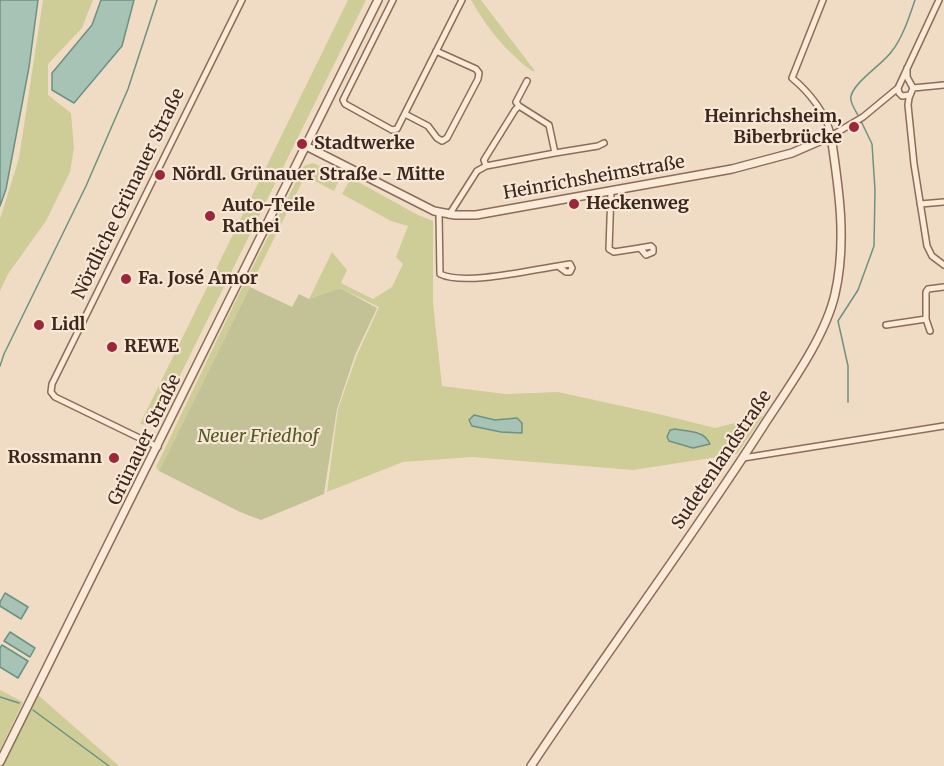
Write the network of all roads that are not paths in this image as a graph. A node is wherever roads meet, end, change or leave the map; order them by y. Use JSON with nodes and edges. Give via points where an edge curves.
{"nodes":[{"id":1,"x":242,"y":0,"type":"edge"},
{"id":2,"x":378,"y":0,"type":"edge"},
{"id":3,"x":393,"y":0,"type":"edge"},
{"id":4,"x":462,"y":0,"type":"edge"},
{"id":5,"x":823,"y":0,"type":"edge"},
{"id":6,"x":939,"y":0,"type":"edge"},
{"id":7,"x":436,"y":51,"type":"junction"},
{"id":8,"x":907,"y":66,"type":"junction"},
{"id":9,"x":527,"y":81,"type":"dead end"},
{"id":10,"x":911,"y":85,"type":"junction"},
{"id":11,"x":944,"y":85,"type":"edge"},
{"id":12,"x":899,"y":86,"type":"junction"},
{"id":13,"x":901,"y":95,"type":"junction"},
{"id":14,"x":910,"y":95,"type":"junction"},
{"id":15,"x":885,"y":99,"type":"junction"},
{"id":16,"x":519,"y":106,"type":"junction"},
{"id":17,"x":909,"y":112,"type":"junction"},
{"id":18,"x":405,"y":114,"type":"junction"},
{"id":19,"x":831,"y":136,"type":"junction"},
{"id":20,"x":604,"y":143,"type":"dead end"},
{"id":21,"x":306,"y":146,"type":"junction"},
{"id":22,"x":555,"y":153,"type":"junction"},
{"id":23,"x":486,"y":166,"type":"junction"},
{"id":24,"x":611,"y":191,"type":"junction"},
{"id":25,"x":944,"y":202,"type":"edge"},
{"id":26,"x":920,"y":204,"type":"junction"},
{"id":27,"x":439,"y":213,"type":"junction"},
{"id":28,"x":449,"y":214,"type":"junction"},
{"id":29,"x":640,"y":248,"type":"dead end"},
{"id":30,"x":944,"y":265,"type":"edge"},
{"id":31,"x":558,"y":266,"type":"dead end"},
{"id":32,"x":944,"y":287,"type":"edge"},
{"id":33,"x":926,"y":319,"type":"junction"},
{"id":34,"x":886,"y":325,"type":"dead end"},
{"id":35,"x":930,"y":331,"type":"dead end"},
{"id":36,"x":944,"y":426,"type":"edge"},
{"id":37,"x":158,"y":447,"type":"junction"},
{"id":38,"x":743,"y":458,"type":"junction"},
{"id":39,"x":0,"y":762,"type":"edge"},
{"id":40,"x":531,"y":766,"type":"edge"}],
"edges":[{"from":1,"to":37,"type":"street","name":"Nördliche Grünauer Straße","via":[[52,384],[55,397]]},
{"from":2,"to":21,"type":"street","name":"Grünauer Straße"},
{"from":3,"to":18,"type":"street","via":[[343,100],[392,130],[397,129]]},
{"from":4,"to":7,"type":"street"},
{"from":5,"to":19,"type":"street","via":[[792,78],[822,115]]},
{"from":6,"to":8,"type":"street","name":"Heinrichsheimstraße"},
{"from":7,"to":18,"type":"street"},
{"from":7,"to":18,"type":"street","via":[[476,69],[478,79],[442,141],[428,126]]},
{"from":8,"to":10,"type":"street"},
{"from":8,"to":12,"type":"street","name":"Heinrichsheimstraße"},
{"from":9,"to":16,"type":"street","via":[[516,102]]},
{"from":10,"to":11,"type":"street"},
{"from":10,"to":12,"type":"street","via":[[904,82]]},
{"from":10,"to":14,"type":"street"},
{"from":12,"to":13,"type":"street"},
{"from":12,"to":15,"type":"street","name":"Heinrichsheimstraße"},
{"from":13,"to":14,"type":"street","name":"Heinrichsheimstraße"},
{"from":13,"to":15,"type":"street","name":"Heinrichsheimstraße"},
{"from":13,"to":17,"type":"street"},
{"from":14,"to":17,"type":"street"},
{"from":15,"to":19,"type":"street","name":"Heinrichsheimstraße"},
{"from":16,"to":22,"type":"street","via":[[549,125]]},
{"from":16,"to":23,"type":"street","via":[[484,160]]},
{"from":17,"to":26,"type":"street"},
{"from":19,"to":24,"type":"street","name":"Heinrichsheimstraße","via":[[760,162]]},
{"from":19,"to":38,"type":"street","name":"Sudetenlandstraße","via":[[842,234],[834,297],[812,347]]},
{"from":20,"to":22,"type":"street"},
{"from":21,"to":27,"type":"street","name":"Heinrichsheimstraße"},
{"from":21,"to":37,"type":"street","name":"Grünauer Straße"},
{"from":22,"to":23,"type":"street"},
{"from":23,"to":28,"type":"street","via":[[477,171]]},
{"from":24,"to":28,"type":"street","name":"Heinrichsheimstraße","via":[[476,215]]},
{"from":24,"to":29,"type":"street","via":[[609,249],[614,252]]},
{"from":25,"to":26,"type":"street"},
{"from":26,"to":30,"type":"street","via":[[927,249]]},
{"from":27,"to":28,"type":"street","name":"Heinrichsheimstraße"},
{"from":27,"to":31,"type":"street","via":[[444,276],[488,277]]},
{"from":32,"to":33,"type":"street","via":[[926,292]]},
{"from":33,"to":34,"type":"street"},
{"from":33,"to":35,"type":"street"},
{"from":36,"to":38,"type":"street"},
{"from":37,"to":39,"type":"street","name":"Grünauer Straße"},
{"from":38,"to":40,"type":"street","name":"Sudetenlandstraße"}]}
